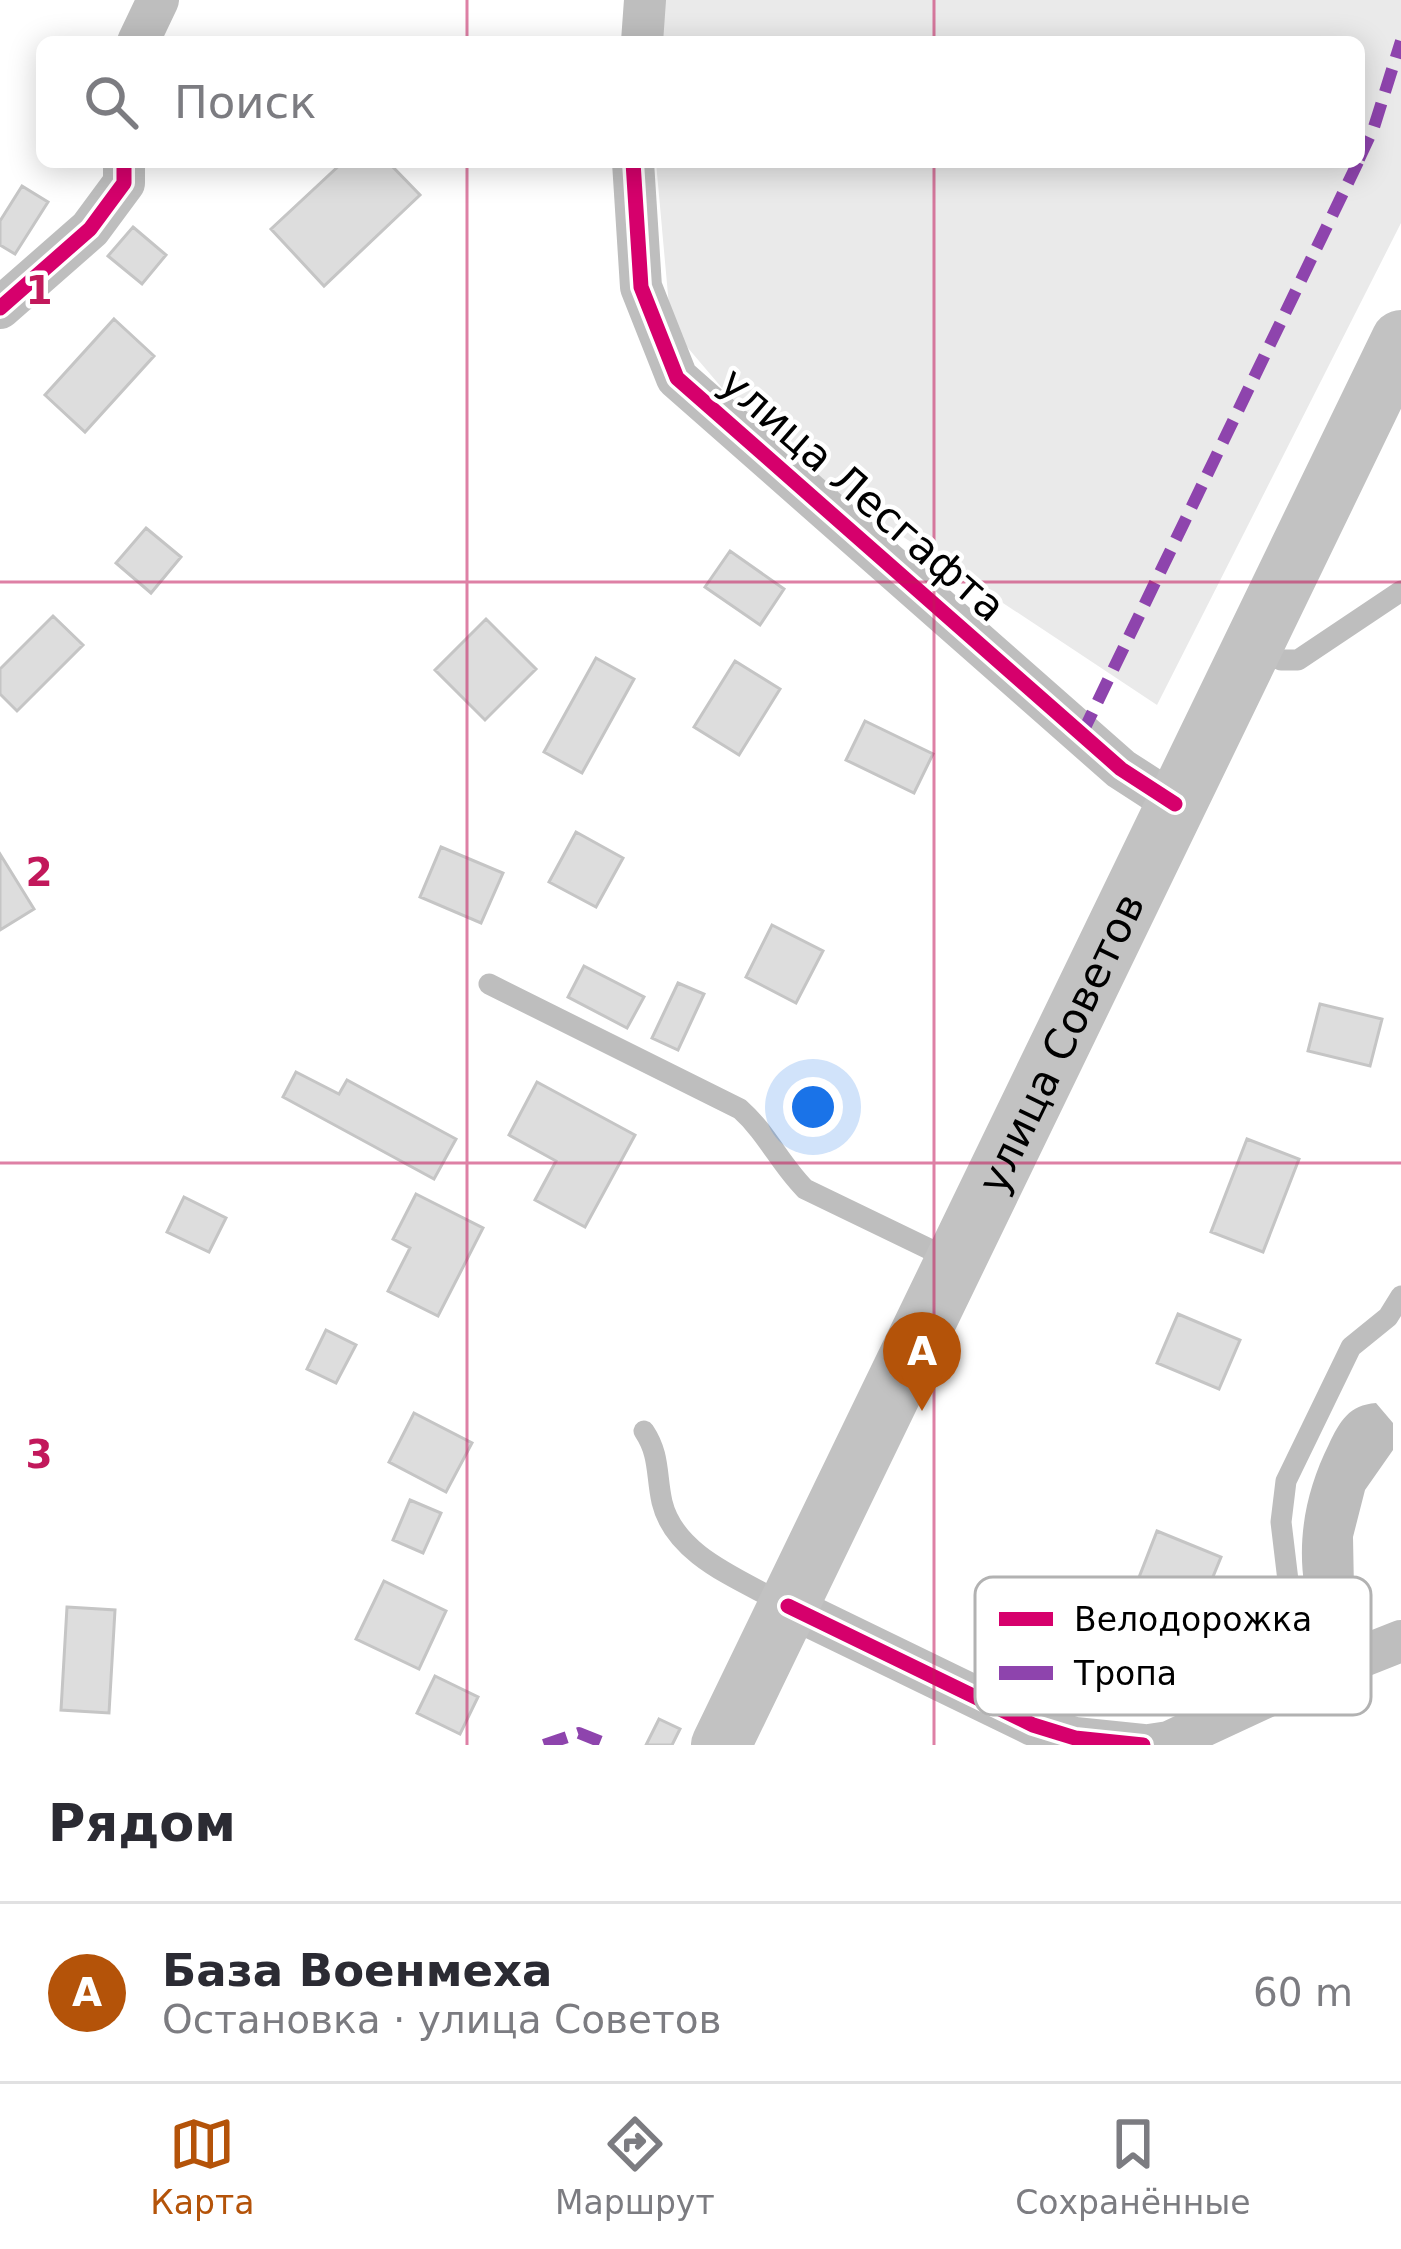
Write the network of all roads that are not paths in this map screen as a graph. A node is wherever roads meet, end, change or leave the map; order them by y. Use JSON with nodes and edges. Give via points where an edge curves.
{"nodes":[{"id":1,"x":158,"y":0,"type":"edge"},
{"id":2,"x":646,"y":0,"type":"edge"},
{"id":3,"x":141,"y":36,"type":"edge"},
{"id":4,"x":643,"y":36,"type":"edge"},
{"id":5,"x":124,"y":168,"type":"edge"},
{"id":6,"x":633,"y":168,"type":"edge"},
{"id":7,"x":0,"y":308,"type":"edge"},
{"id":8,"x":1401,"y":340,"type":"edge"},
{"id":9,"x":1401,"y":591,"type":"edge"},
{"id":10,"x":1252,"y":646,"type":"junction"},
{"id":11,"x":1174,"y":804,"type":"junction"},
{"id":12,"x":489,"y":984,"type":"dead end"},
{"id":13,"x":955,"y":1262,"type":"junction"},
{"id":14,"x":1401,"y":1296,"type":"edge"},
{"id":15,"x":644,"y":1431,"type":"dead end"},
{"id":16,"x":1288,"y":1577,"type":"edge"},
{"id":17,"x":788,"y":1606,"type":"junction"},
{"id":18,"x":1401,"y":1641,"type":"edge"},
{"id":19,"x":1371,"y":1653,"type":"edge"},
{"id":20,"x":975,"y":1697,"type":"edge"},
{"id":21,"x":1012,"y":1715,"type":"edge"},
{"id":22,"x":1227,"y":1715,"type":"edge"},
{"id":23,"x":721,"y":1745,"type":"edge"},
{"id":24,"x":1146,"y":1745,"type":"edge"}],
"edges":[{"from":1,"to":3,"type":"street"},
{"from":2,"to":4,"type":"street"},
{"from":5,"to":7,"type":"street","via":[[124,183],[90,229]]},
{"from":6,"to":11,"type":"street","name":"улица Лесгафта","via":[[641,287],[677,378],[1121,769]]},
{"from":8,"to":10,"type":"main road","name":"улица Советов"},
{"from":9,"to":10,"type":"lane","via":[[1298,660]]},
{"from":10,"to":11,"type":"main road","name":"улица Советов"},
{"from":11,"to":13,"type":"main road","name":"улица Советов"},
{"from":12,"to":13,"type":"lane","via":[[740,1108],[805,1189]]},
{"from":13,"to":17,"type":"main road","name":"улица Советов"},
{"from":14,"to":16,"type":"lane","via":[[1351,1347],[1286,1481]]},
{"from":15,"to":17,"type":"lane","via":[[655,1448],[669,1524],[686,1546]]},
{"from":17,"to":20,"type":"street"},
{"from":17,"to":23,"type":"main road","name":"улица Советов"},
{"from":18,"to":19,"type":"street"},
{"from":21,"to":24,"type":"street","via":[[1075,1738]]},
{"from":22,"to":24,"type":"street"}]}
